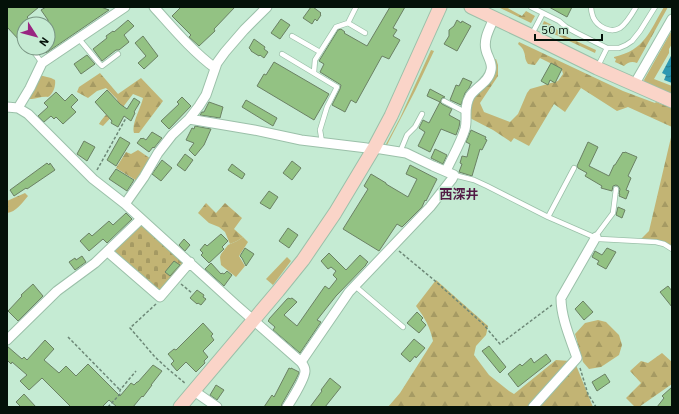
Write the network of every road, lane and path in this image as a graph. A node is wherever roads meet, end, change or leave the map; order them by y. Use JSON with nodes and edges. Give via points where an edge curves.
{"nodes":[{"id":1,"x":126,"y":7,"type":"edge"},
{"id":2,"x":154,"y":7,"type":"edge"},
{"id":3,"x":267,"y":7,"type":"edge"},
{"id":4,"x":356,"y":7,"type":"edge"},
{"id":5,"x":440,"y":7,"type":"edge"},
{"id":6,"x":471,"y":7,"type":"edge"},
{"id":7,"x":531,"y":7,"type":"edge"},
{"id":8,"x":591,"y":7,"type":"edge"},
{"id":9,"x":636,"y":7,"type":"edge"},
{"id":10,"x":655,"y":7,"type":"edge"},
{"id":11,"x":543,"y":13,"type":"junction"},
{"id":12,"x":494,"y":18,"type":"junction"},
{"id":13,"x":672,"y":19,"type":"edge"},
{"id":14,"x":348,"y":23,"type":"junction"},
{"id":15,"x":365,"y":34,"type":"dead end"},
{"id":16,"x":292,"y":36,"type":"dead end"},
{"id":17,"x":532,"y":36,"type":"junction"},
{"id":18,"x":79,"y":39,"type":"junction"},
{"id":19,"x":607,"y":48,"type":"junction"},
{"id":20,"x":320,"y":52,"type":"junction"},
{"id":21,"x":118,"y":54,"type":"dead end"},
{"id":22,"x":282,"y":54,"type":"dead end"},
{"id":23,"x":37,"y":56,"type":"edge"},
{"id":24,"x":42,"y":63,"type":"junction"},
{"id":25,"x":215,"y":68,"type":"junction"},
{"id":26,"x":597,"y":68,"type":"junction"},
{"id":27,"x":314,"y":72,"type":"junction"},
{"id":28,"x":634,"y":85,"type":"junction"},
{"id":29,"x":444,"y":102,"type":"dead end"},
{"id":30,"x":672,"y":102,"type":"edge"},
{"id":31,"x":7,"y":107,"type":"edge"},
{"id":32,"x":18,"y":108,"type":"junction"},
{"id":33,"x":465,"y":112,"type":"junction"},
{"id":34,"x":422,"y":114,"type":"dead end"},
{"id":35,"x":126,"y":118,"type":"dead end"},
{"id":36,"x":189,"y":119,"type":"junction"},
{"id":37,"x":322,"y":142,"type":"junction"},
{"id":38,"x":374,"y":148,"type":"junction"},
{"id":39,"x":400,"y":152,"type":"junction"},
{"id":40,"x":574,"y":168,"type":"dead end"},
{"id":41,"x":450,"y":173,"type":"junction"},
{"id":42,"x":92,"y":178,"type":"junction"},
{"id":43,"x":616,"y":189,"type":"dead end"},
{"id":44,"x":125,"y":204,"type":"junction"},
{"id":45,"x":548,"y":217,"type":"junction"},
{"id":46,"x":141,"y":219,"type":"junction"},
{"id":47,"x":595,"y":237,"type":"junction"},
{"id":48,"x":393,"y":246,"type":"junction"},
{"id":49,"x":672,"y":248,"type":"edge"},
{"id":50,"x":108,"y":252,"type":"junction"},
{"id":51,"x":190,"y":262,"type":"junction"},
{"id":52,"x":176,"y":279,"type":"junction"},
{"id":53,"x":355,"y":286,"type":"junction"},
{"id":54,"x":192,"y":293,"type":"dead end"},
{"id":55,"x":160,"y":298,"type":"junction"},
{"id":56,"x":561,"y":298,"type":"junction"},
{"id":57,"x":253,"y":321,"type":"junction"},
{"id":58,"x":403,"y":327,"type":"dead end"},
{"id":59,"x":68,"y":337,"type":"dead end"},
{"id":60,"x":7,"y":340,"type":"edge"},
{"id":61,"x":577,"y":358,"type":"junction"},
{"id":62,"x":301,"y":362,"type":"junction"},
{"id":63,"x":136,"y":371,"type":"dead end"},
{"id":64,"x":192,"y":389,"type":"junction"},
{"id":65,"x":120,"y":390,"type":"junction"},
{"id":66,"x":111,"y":405,"type":"junction"},
{"id":67,"x":108,"y":407,"type":"edge"},
{"id":68,"x":113,"y":407,"type":"edge"},
{"id":69,"x":180,"y":407,"type":"edge"},
{"id":70,"x":217,"y":407,"type":"edge"},
{"id":71,"x":287,"y":407,"type":"edge"},
{"id":72,"x":533,"y":407,"type":"edge"},
{"id":73,"x":596,"y":407,"type":"edge"}],
"edges":[{"from":1,"to":18,"type":"street"},
{"from":2,"to":25,"type":"street","via":[[187,44]]},
{"from":3,"to":25,"type":"street","via":[[225,52]]},
{"from":4,"to":14,"type":"lane"},
{"from":5,"to":38,"type":"street"},
{"from":6,"to":12,"type":"street"},
{"from":7,"to":11,"type":"lane"},
{"from":8,"to":9,"type":"lane","via":[[596,22],[609,30],[615,30],[630,18]]},
{"from":10,"to":19,"type":"lane","via":[[632,41],[619,48]]},
{"from":11,"to":17,"type":"lane"},
{"from":11,"to":19,"type":"lane"},
{"from":12,"to":17,"type":"street"},
{"from":12,"to":33,"type":"street","via":[[485,39],[491,70],[485,81],[470,96]]},
{"from":13,"to":28,"type":"street"},
{"from":14,"to":15,"type":"lane"},
{"from":14,"to":20,"type":"lane","via":[[336,27]]},
{"from":16,"to":20,"type":"lane"},
{"from":17,"to":26,"type":"street"},
{"from":18,"to":21,"type":"lane","via":[[102,66]]},
{"from":18,"to":24,"type":"street"},
{"from":19,"to":26,"type":"lane"},
{"from":20,"to":27,"type":"lane","via":[[315,60]]},
{"from":22,"to":27,"type":"lane"},
{"from":23,"to":24,"type":"lane"},
{"from":24,"to":32,"type":"street"},
{"from":25,"to":36,"type":"street","via":[[206,95]]},
{"from":26,"to":28,"type":"street"},
{"from":27,"to":37,"type":"lane","via":[[337,87],[320,130]]},
{"from":28,"to":30,"type":"street"},
{"from":29,"to":33,"type":"lane"},
{"from":31,"to":32,"type":"street"},
{"from":32,"to":42,"type":"street","via":[[28,114]]},
{"from":33,"to":41,"type":"street","via":[[465,129]]},
{"from":34,"to":39,"type":"lane","via":[[407,135]]},
{"from":35,"to":42,"type":"path"},
{"from":36,"to":37,"type":"street"},
{"from":36,"to":44,"type":"street","via":[[158,153]]},
{"from":37,"to":38,"type":"street"},
{"from":38,"to":39,"type":"street"},
{"from":38,"to":57,"type":"street","via":[[313,246]]},
{"from":39,"to":41,"type":"street"},
{"from":40,"to":45,"type":"lane"},
{"from":41,"to":45,"type":"lane","via":[[474,180]]},
{"from":41,"to":48,"type":"street","via":[[452,179]]},
{"from":42,"to":44,"type":"street"},
{"from":43,"to":47,"type":"lane","via":[[613,213]]},
{"from":44,"to":46,"type":"street"},
{"from":45,"to":47,"type":"lane"},
{"from":46,"to":50,"type":"street"},
{"from":46,"to":51,"type":"street"},
{"from":47,"to":49,"type":"lane","via":[[656,242]]},
{"from":47,"to":56,"type":"street"},
{"from":48,"to":53,"type":"street"},
{"from":48,"to":56,"type":"path","via":[[483,324],[500,344]]},
{"from":50,"to":55,"type":"street"},
{"from":50,"to":60,"type":"street","via":[[57,291]]},
{"from":51,"to":52,"type":"street"},
{"from":51,"to":57,"type":"street"},
{"from":52,"to":54,"type":"path"},
{"from":52,"to":55,"type":"street"},
{"from":53,"to":58,"type":"lane"},
{"from":53,"to":62,"type":"street"},
{"from":55,"to":64,"type":"path","via":[[130,328],[155,357]]},
{"from":56,"to":61,"type":"street"},
{"from":57,"to":62,"type":"street"},
{"from":57,"to":64,"type":"street"},
{"from":59,"to":65,"type":"path"},
{"from":61,"to":72,"type":"street"},
{"from":61,"to":73,"type":"path","via":[[588,394]]},
{"from":62,"to":71,"type":"street","via":[[305,373]]},
{"from":63,"to":65,"type":"path"},
{"from":64,"to":69,"type":"street"},
{"from":64,"to":70,"type":"street"},
{"from":65,"to":66,"type":"path","via":[[120,394]]},
{"from":66,"to":67,"type":"path"},
{"from":66,"to":68,"type":"path"}]}
